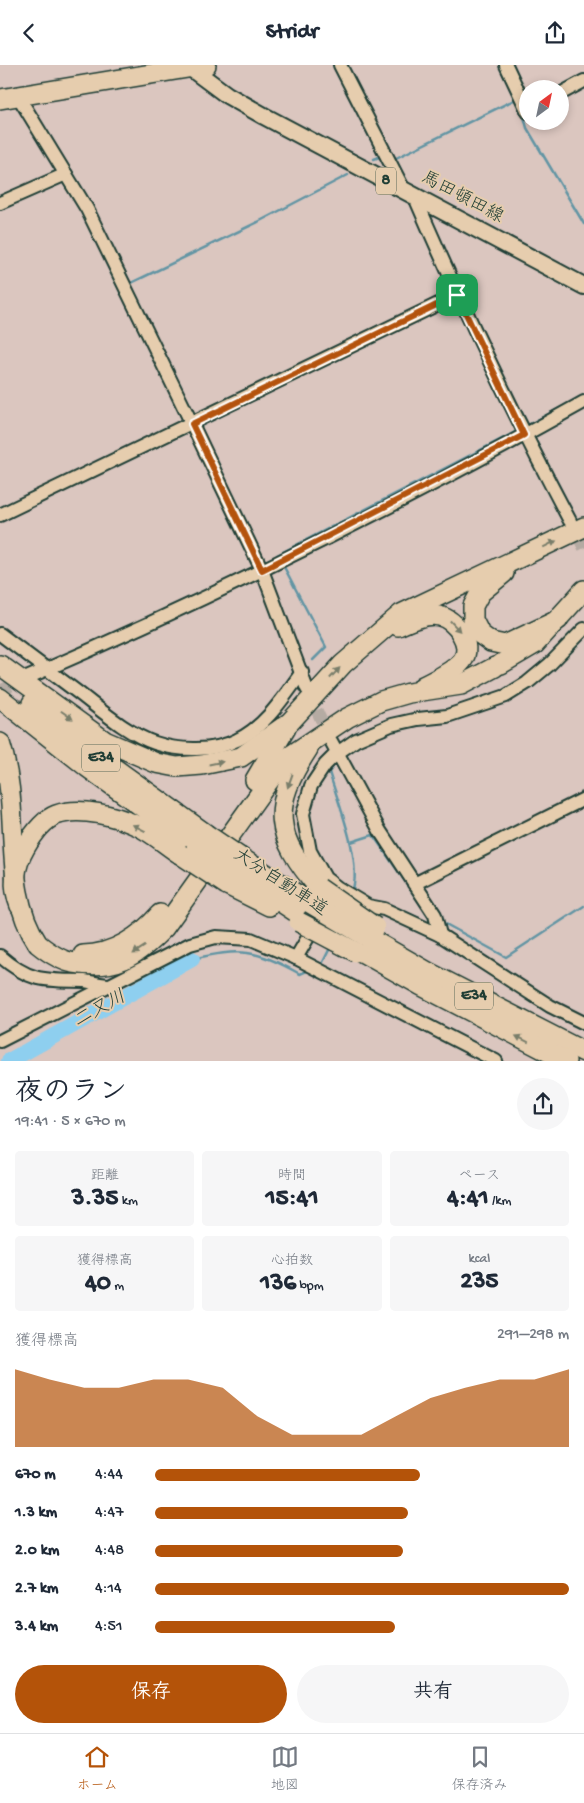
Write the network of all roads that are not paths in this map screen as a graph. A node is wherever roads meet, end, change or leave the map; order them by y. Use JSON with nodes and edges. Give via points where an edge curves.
{"nodes":[{"id":1,"x":340,"y":65,"type":"edge"},
{"id":2,"x":506,"y":65,"type":"edge"},
{"id":3,"x":196,"y":66,"type":"edge"},
{"id":4,"x":584,"y":81,"type":"edge"},
{"id":5,"x":569,"y":89,"type":"edge"},
{"id":6,"x":519,"y":93,"type":"edge"},
{"id":7,"x":9,"y":97,"type":"edge"},
{"id":8,"x":66,"y":175,"type":"junction"},
{"id":9,"x":409,"y":193,"type":"junction"},
{"id":10,"x":0,"y":203,"type":"edge"},
{"id":11,"x":584,"y":286,"type":"edge"},
{"id":12,"x":457,"y":295,"type":"junction"},
{"id":13,"x":584,"y":402,"type":"edge"},
{"id":14,"x":192,"y":424,"type":"junction"},
{"id":15,"x":524,"y":435,"type":"junction"},
{"id":16,"x":0,"y":515,"type":"edge"},
{"id":17,"x":577,"y":524,"type":"edge"},
{"id":18,"x":520,"y":559,"type":"junction"},
{"id":19,"x":262,"y":570,"type":"junction"},
{"id":20,"x":584,"y":590,"type":"edge"},
{"id":21,"x":558,"y":620,"type":"junction"},
{"id":22,"x":584,"y":629,"type":"edge"},
{"id":23,"x":0,"y":634,"type":"edge"},
{"id":24,"x":379,"y":634,"type":"junction"},
{"id":25,"x":0,"y":665,"type":"edge"},
{"id":26,"x":45,"y":670,"type":"junction"},
{"id":27,"x":302,"y":672,"type":"junction"},
{"id":28,"x":0,"y":677,"type":"edge"},
{"id":29,"x":29,"y":677,"type":"tunnel mouth"},
{"id":30,"x":307,"y":689,"type":"tunnel mouth"},
{"id":31,"x":409,"y":693,"type":"junction"},
{"id":32,"x":0,"y":698,"type":"edge"},
{"id":33,"x":290,"y":722,"type":"junction"},
{"id":34,"x":323,"y":740,"type":"junction"},
{"id":35,"x":0,"y":743,"type":"edge"},
{"id":36,"x":336,"y":754,"type":"junction"},
{"id":37,"x":584,"y":799,"type":"edge"},
{"id":38,"x":194,"y":845,"type":"junction"},
{"id":39,"x":414,"y":884,"type":"junction"},
{"id":40,"x":338,"y":888,"type":"junction"},
{"id":41,"x":308,"y":907,"type":"junction"},
{"id":42,"x":438,"y":925,"type":"junction"},
{"id":43,"x":365,"y":944,"type":"junction"},
{"id":44,"x":0,"y":956,"type":"edge"},
{"id":45,"x":296,"y":957,"type":"junction"},
{"id":46,"x":111,"y":985,"type":"junction"},
{"id":47,"x":584,"y":1023,"type":"edge"},
{"id":48,"x":0,"y":1041,"type":"edge"},
{"id":49,"x":584,"y":1047,"type":"edge"},
{"id":50,"x":584,"y":1052,"type":"edge"},
{"id":51,"x":496,"y":1061,"type":"edge"},
{"id":52,"x":566,"y":1061,"type":"edge"}],
"edges":[{"from":1,"to":9,"type":"street"},
{"from":2,"to":6,"type":"street"},
{"from":3,"to":7,"type":"highway"},
{"from":3,"to":9,"type":"main road","name":"馬田頓田線","number":"8","via":[[227,95]]},
{"from":4,"to":5,"type":"street"},
{"from":7,"to":8,"type":"street"},
{"from":8,"to":10,"type":"street"},
{"from":8,"to":14,"type":"street","via":[[87,209]]},
{"from":9,"to":11,"type":"main road","name":"馬田頓田線","number":"8"},
{"from":9,"to":12,"type":"street"},
{"from":12,"to":14,"type":"street"},
{"from":12,"to":15,"type":"street"},
{"from":13,"to":15,"type":"street"},
{"from":14,"to":16,"type":"street"},
{"from":14,"to":19,"type":"street"},
{"from":15,"to":17,"type":"street"},
{"from":15,"to":19,"type":"street"},
{"from":18,"to":17,"type":"highway","one_way":true},
{"from":18,"to":21,"type":"highway","via":[[476,599],[473,620],[480,634],[491,642],[505,645]]},
{"from":18,"to":24,"type":"highway","via":[[401,614]]},
{"from":19,"to":26,"type":"street"},
{"from":19,"to":27,"type":"street"},
{"from":20,"to":21,"type":"highway"},
{"from":21,"to":31,"type":"highway","via":[[535,644],[461,685]]},
{"from":22,"to":36,"type":"street","via":[[528,683],[506,696],[447,716],[391,725],[356,740]]},
{"from":23,"to":26,"type":"street"},
{"from":24,"to":31,"type":"highway","one_way":true,"via":[[410,621],[438,615],[452,621],[462,633],[463,659],[451,671]]},
{"from":33,"to":24,"type":"highway","one_way":true,"via":[[343,664]]},
{"from":25,"to":33,"type":"highway","one_way":true,"via":[[105,741],[156,763],[177,767],[241,757]]},
{"from":26,"to":27,"type":"street","via":[[119,722],[154,743],[174,748],[218,747],[237,740],[259,725]]},
{"from":26,"to":29,"type":"street"},
{"from":27,"to":30,"type":"street"},
{"from":28,"to":38,"type":"highway","name":"大分自動車道","number":"E34","via":[[96,755]]},
{"from":31,"to":34,"type":"highway","via":[[381,701],[347,718]]},
{"from":32,"to":38,"type":"highway","name":"大分自動車道","number":"E34"},
{"from":38,"to":33,"type":"highway","one_way":true,"via":[[88,812],[56,815],[31,837],[23,850],[16,867],[15,893],[26,922],[57,948],[94,955],[126,943],[151,924],[188,879],[260,773]]},
{"from":34,"to":35,"type":"highway","one_way":true,"via":[[284,760],[164,928],[136,953],[111,965],[99,966],[69,963],[48,952],[25,933],[13,914],[1,878],[8,799],[6,761]]},
{"from":34,"to":36,"type":"street"},
{"from":34,"to":41,"type":"highway","one_way":true,"via":[[294,770],[280,821],[304,871]]},
{"from":36,"to":39,"type":"street"},
{"from":36,"to":40,"type":"street","via":[[311,786],[303,814],[310,851],[325,878]]},
{"from":37,"to":39,"type":"street"},
{"from":38,"to":41,"type":"highway","name":"大分自動車道","number":"E34","bridge":true,"via":[[233,871]]},
{"from":39,"to":42,"type":"street"},
{"from":40,"to":42,"type":"street","via":[[368,907]]},
{"from":40,"to":45,"type":"street"},
{"from":41,"to":43,"type":"highway","name":"大分自動車道","number":"E34"},
{"from":41,"to":43,"type":"highway","bridge":true},
{"from":42,"to":47,"type":"street","via":[[550,1006]]},
{"from":43,"to":49,"type":"highway","via":[[435,964]]},
{"from":43,"to":50,"type":"highway","name":"大分自動車道","number":"E34"},
{"from":52,"to":43,"type":"highway","name":"大分自動車道","number":"E34","one_way":true},
{"from":44,"to":46,"type":"street","via":[[33,977],[54,982],[86,981]]},
{"from":45,"to":46,"type":"street","via":[[252,939],[216,937],[190,944]]},
{"from":45,"to":51,"type":"street"},
{"from":46,"to":48,"type":"street"}]}
